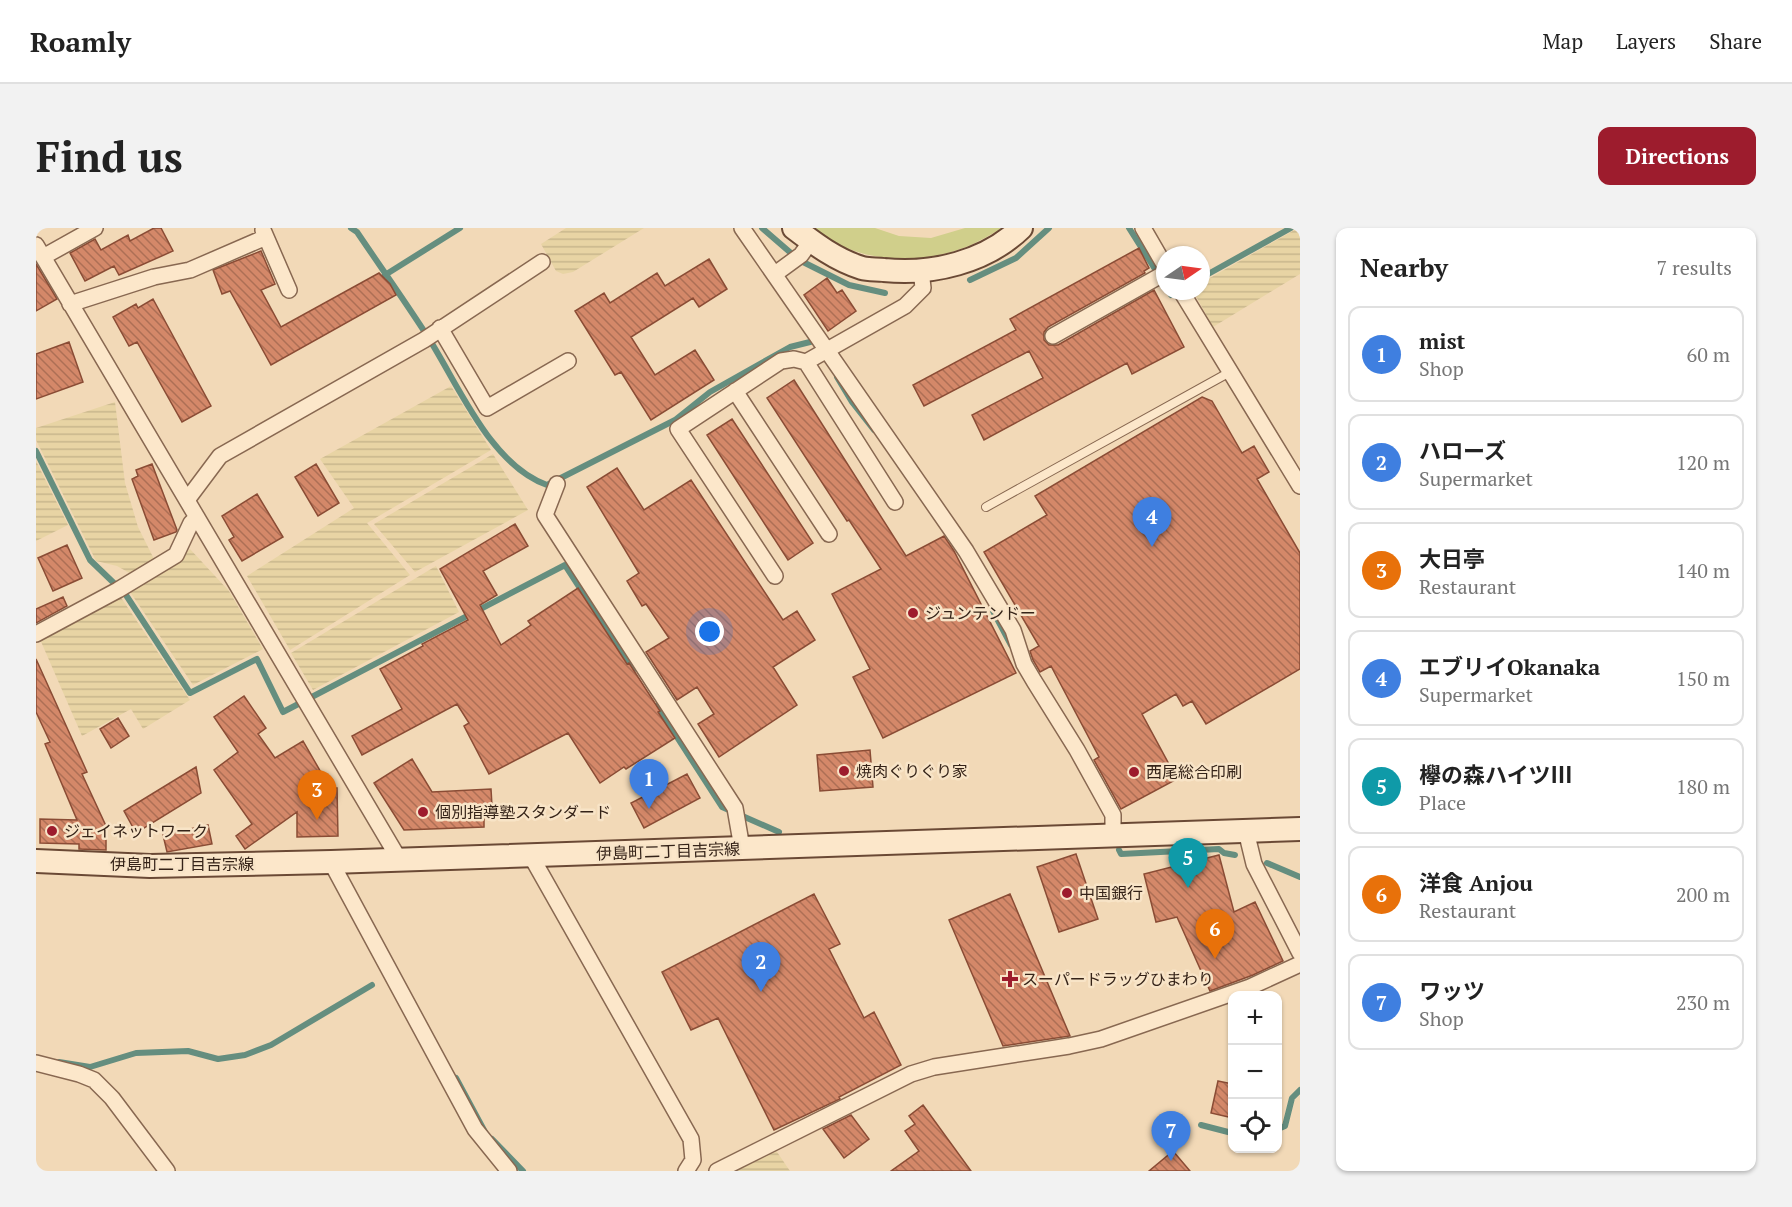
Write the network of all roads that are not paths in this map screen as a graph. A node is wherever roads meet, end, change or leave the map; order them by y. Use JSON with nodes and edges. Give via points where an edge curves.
{"nodes":[{"id":1,"x":95,"y":228,"type":"edge"},
{"id":2,"x":742,"y":228,"type":"edge"},
{"id":3,"x":1021,"y":228,"type":"edge"},
{"id":4,"x":1143,"y":228,"type":"edge"},
{"id":5,"x":264,"y":232,"type":"edge"},
{"id":6,"x":800,"y":246,"type":"edge"},
{"id":7,"x":40,"y":251,"type":"edge"},
{"id":8,"x":1156,"y":259,"type":"edge"},
{"id":9,"x":542,"y":262,"type":"dead end"},
{"id":10,"x":921,"y":270,"type":"junction"},
{"id":11,"x":775,"y":274,"type":"junction"},
{"id":12,"x":1156,"y":276,"type":"edge"},
{"id":13,"x":289,"y":290,"type":"dead end"},
{"id":14,"x":1186,"y":300,"type":"edge"},
{"id":15,"x":70,"y":304,"type":"junction"},
{"id":16,"x":432,"y":334,"type":"junction"},
{"id":17,"x":1053,"y":336,"type":"dead end"},
{"id":18,"x":819,"y":355,"type":"junction"},
{"id":19,"x":568,"y":361,"type":"dead end"},
{"id":20,"x":1230,"y":372,"type":"junction"},
{"id":21,"x":735,"y":391,"type":"junction"},
{"id":22,"x":557,"y":484,"type":"dead end"},
{"id":23,"x":1300,"y":486,"type":"edge"},
{"id":24,"x":187,"y":500,"type":"junction"},
{"id":25,"x":895,"y":502,"type":"dead end"},
{"id":26,"x":986,"y":507,"type":"dead end"},
{"id":27,"x":197,"y":517,"type":"junction"},
{"id":28,"x":829,"y":534,"type":"dead end"},
{"id":29,"x":775,"y":576,"type":"dead end"},
{"id":30,"x":36,"y":634,"type":"edge"},
{"id":31,"x":1300,"y":829,"type":"edge"},
{"id":32,"x":1246,"y":831,"type":"junction"},
{"id":33,"x":1113,"y":835,"type":"junction"},
{"id":34,"x":742,"y":848,"type":"junction"},
{"id":35,"x":531,"y":856,"type":"junction"},
{"id":36,"x":399,"y":859,"type":"junction"},
{"id":37,"x":36,"y":861,"type":"edge"},
{"id":38,"x":331,"y":862,"type":"junction"},
{"id":39,"x":1300,"y":953,"type":"edge"},
{"id":40,"x":1300,"y":964,"type":"edge"},
{"id":41,"x":36,"y":1063,"type":"edge"},
{"id":42,"x":689,"y":1165,"type":"edge"},
{"id":43,"x":167,"y":1171,"type":"edge"},
{"id":44,"x":509,"y":1171,"type":"edge"},
{"id":45,"x":708,"y":1171,"type":"edge"},
{"id":46,"x":717,"y":1171,"type":"edge"}],
"edges":[{"from":1,"to":7,"type":"street"},
{"from":2,"to":11,"type":"street"},
{"from":3,"to":10,"type":"street","via":[[976,258]]},
{"from":4,"to":8,"type":"street"},
{"from":5,"to":13,"type":"street"},
{"from":5,"to":15,"type":"street","via":[[190,270],[154,277]]},
{"from":6,"to":10,"type":"street","via":[[826,252],[862,268]]},
{"from":6,"to":11,"type":"street"},
{"from":7,"to":15,"type":"street"},
{"from":9,"to":16,"type":"street"},
{"from":10,"to":18,"type":"street","via":[[923,288],[904,306]]},
{"from":11,"to":18,"type":"street"},
{"from":12,"to":17,"type":"street"},
{"from":14,"to":20,"type":"street"},
{"from":15,"to":24,"type":"street"},
{"from":16,"to":19,"type":"street","via":[[487,408]]},
{"from":16,"to":24,"type":"street","via":[[220,456]]},
{"from":18,"to":21,"type":"street","via":[[781,361]]},
{"from":18,"to":25,"type":"street"},
{"from":18,"to":33,"type":"street","via":[[966,551],[1013,630],[1024,664],[1113,815]]},
{"from":20,"to":23,"type":"street"},
{"from":20,"to":26,"type":"lane"},
{"from":21,"to":28,"type":"street"},
{"from":21,"to":29,"type":"street","via":[[678,429]]},
{"from":22,"to":34,"type":"street","via":[[545,515],[736,814]]},
{"from":24,"to":27,"type":"street"},
{"from":27,"to":30,"type":"street","via":[[176,555]]},
{"from":27,"to":36,"type":"street"},
{"from":31,"to":32,"type":"street","name":"伊島町二丁目吉宗線"},
{"from":32,"to":33,"type":"street","name":"伊島町二丁目吉宗線"},
{"from":32,"to":39,"type":"street","via":[[1254,864]]},
{"from":33,"to":34,"type":"street","name":"伊島町二丁目吉宗線"},
{"from":34,"to":35,"type":"street","name":"伊島町二丁目吉宗線"},
{"from":35,"to":36,"type":"street","name":"伊島町二丁目吉宗線"},
{"from":35,"to":42,"type":"street","via":[[692,1139]]},
{"from":36,"to":38,"type":"street","name":"伊島町二丁目吉宗線"},
{"from":37,"to":38,"type":"street","name":"伊島町二丁目吉宗線","via":[[150,866]]},
{"from":38,"to":44,"type":"street","via":[[475,1130]]},
{"from":40,"to":46,"type":"street","via":[[1250,987],[1101,1039],[911,1074]]},
{"from":41,"to":43,"type":"street","via":[[94,1080]]},
{"from":42,"to":45,"type":"street"}]}
